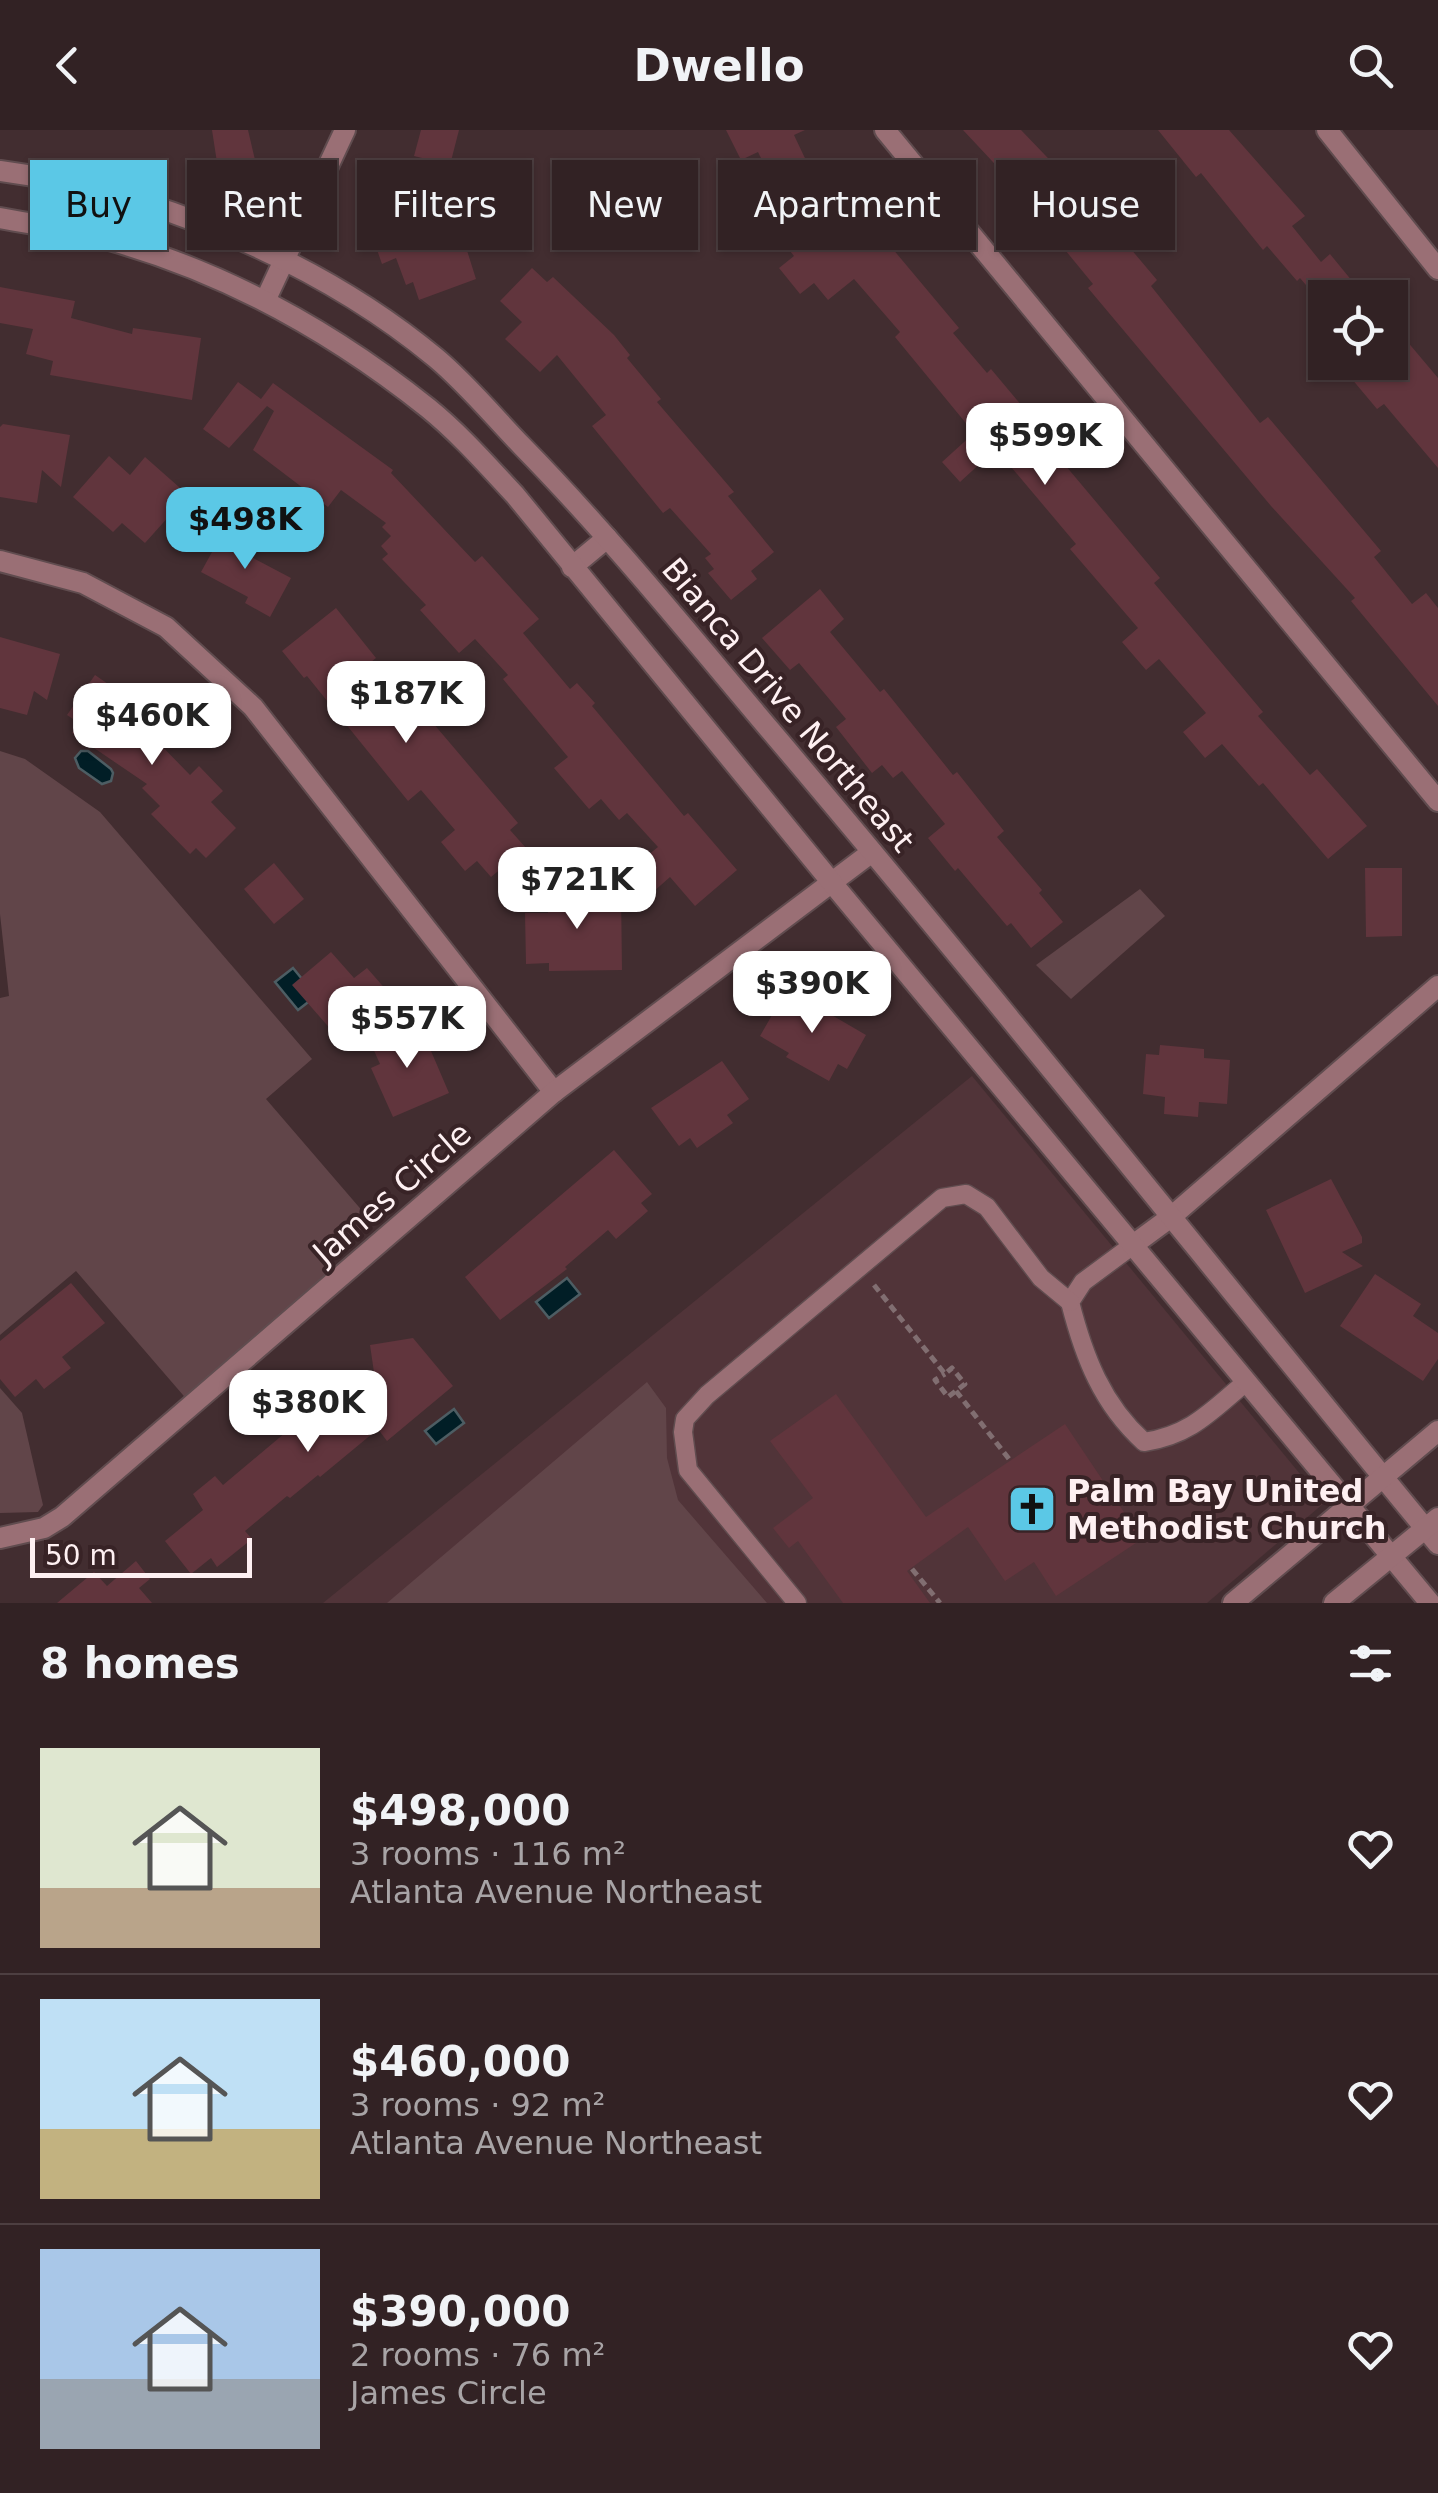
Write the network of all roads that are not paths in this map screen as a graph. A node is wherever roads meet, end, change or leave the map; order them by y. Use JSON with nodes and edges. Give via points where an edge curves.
{"nodes":[{"id":1,"x":345,"y":130,"type":"edge"},
{"id":2,"x":885,"y":130,"type":"edge"},
{"id":3,"x":1327,"y":130,"type":"edge"},
{"id":4,"x":0,"y":171,"type":"edge"},
{"id":5,"x":0,"y":218,"type":"edge"},
{"id":6,"x":284,"y":262,"type":"junction"},
{"id":7,"x":1438,"y":269,"type":"edge"},
{"id":8,"x":265,"y":301,"type":"junction"},
{"id":9,"x":607,"y":538,"type":"junction"},
{"id":10,"x":0,"y":561,"type":"edge"},
{"id":11,"x":572,"y":567,"type":"junction"},
{"id":12,"x":1438,"y":801,"type":"edge"},
{"id":13,"x":872,"y":852,"type":"junction"},
{"id":14,"x":833,"y":884,"type":"junction"},
{"id":15,"x":1438,"y":986,"type":"edge"},
{"id":16,"x":554,"y":1092,"type":"junction"},
{"id":17,"x":1170,"y":1217,"type":"junction"},
{"id":18,"x":1132,"y":1245,"type":"junction"},
{"id":19,"x":1070,"y":1302,"type":"junction"},
{"id":20,"x":1246,"y":1382,"type":"junction"},
{"id":21,"x":1438,"y":1431,"type":"edge"},
{"id":22,"x":1382,"y":1476,"type":"junction"},
{"id":23,"x":1347,"y":1505,"type":"junction"},
{"id":24,"x":1434,"y":1530,"type":"edge"},
{"id":25,"x":0,"y":1538,"type":"edge"},
{"id":26,"x":1392,"y":1557,"type":"junction"},
{"id":27,"x":797,"y":1603,"type":"edge"},
{"id":28,"x":1233,"y":1603,"type":"edge"},
{"id":29,"x":1334,"y":1603,"type":"edge"},
{"id":30,"x":1430,"y":1603,"type":"edge"}],
"edges":[{"from":1,"to":6,"type":"street"},
{"from":2,"to":12,"type":"street"},
{"from":3,"to":7,"type":"street"},
{"from":4,"to":6,"type":"street","name":"Bianca Drive Northeast","via":[[137,200]]},
{"from":5,"to":8,"type":"street","via":[[111,240]]},
{"from":6,"to":8,"type":"street"},
{"from":6,"to":9,"type":"street","name":"Bianca Drive Northeast","via":[[354,300],[437,359]]},
{"from":8,"to":11,"type":"street","via":[[340,343],[429,409],[515,495]]},
{"from":9,"to":11,"type":"street"},
{"from":9,"to":13,"type":"street","name":"Bianca Drive Northeast"},
{"from":10,"to":16,"type":"street","via":[[83,583],[166,627],[253,707]]},
{"from":11,"to":14,"type":"street"},
{"from":13,"to":14,"type":"street","name":"James Circle"},
{"from":13,"to":17,"type":"street","name":"Bianca Drive Northeast"},
{"from":14,"to":16,"type":"street","name":"James Circle"},
{"from":14,"to":18,"type":"street"},
{"from":15,"to":17,"type":"street"},
{"from":16,"to":25,"type":"street","name":"James Circle","via":[[62,1517]]},
{"from":17,"to":18,"type":"street"},
{"from":17,"to":22,"type":"street","name":"Bianca Drive Northeast"},
{"from":18,"to":19,"type":"lane","via":[[1082,1282]]},
{"from":18,"to":20,"type":"street"},
{"from":19,"to":20,"type":"lane","via":[[1096,1383],[1144,1442],[1188,1431]]},
{"from":19,"to":27,"type":"lane","via":[[1041,1278],[987,1207],[966,1194],[942,1198],[707,1394],[685,1419],[688,1470]]},
{"from":20,"to":23,"type":"street"},
{"from":21,"to":22,"type":"street"},
{"from":22,"to":23,"type":"street"},
{"from":22,"to":24,"type":"street","name":"Bianca Drive Northeast"},
{"from":23,"to":26,"type":"street"},
{"from":23,"to":28,"type":"street"},
{"from":24,"to":26,"type":"street"},
{"from":26,"to":29,"type":"street"},
{"from":26,"to":30,"type":"street"}]}
